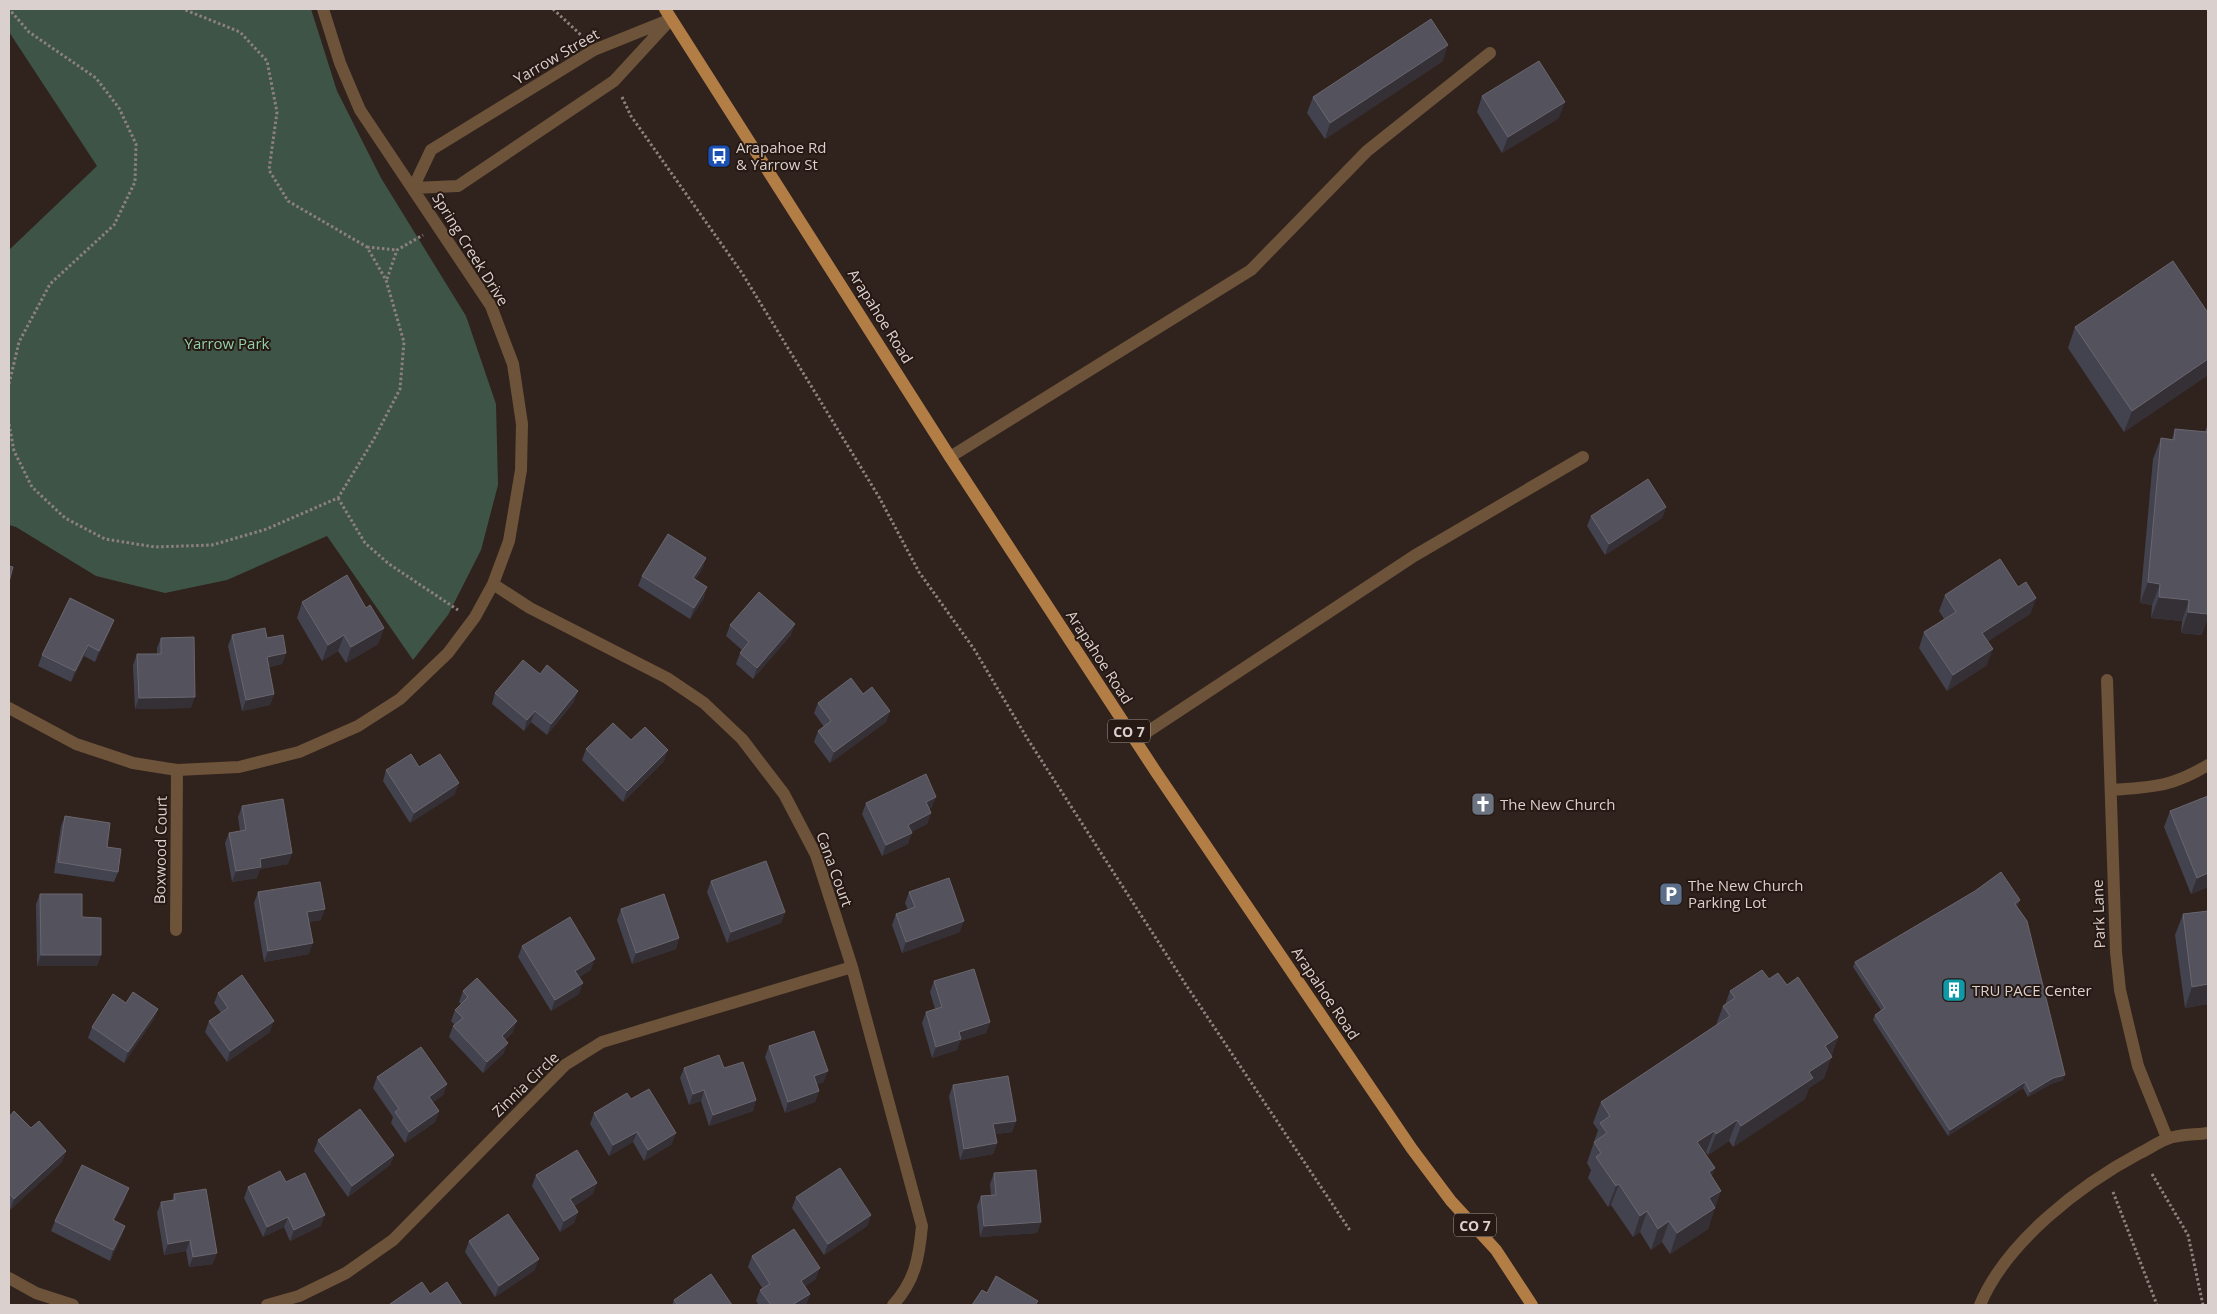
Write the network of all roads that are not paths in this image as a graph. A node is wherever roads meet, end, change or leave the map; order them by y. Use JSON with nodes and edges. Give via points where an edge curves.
{"nodes":[{"id":1,"x":323,"y":9,"type":"edge"},
{"id":2,"x":668,"y":14,"type":"edge"},
{"id":3,"x":1490,"y":52,"type":"dead end"},
{"id":4,"x":413,"y":188,"type":"junction"},
{"id":5,"x":950,"y":457,"type":"junction"},
{"id":6,"x":1582,"y":457,"type":"dead end"},
{"id":7,"x":494,"y":584,"type":"junction"},
{"id":8,"x":2107,"y":680,"type":"dead end"},
{"id":9,"x":9,"y":708,"type":"edge"},
{"id":10,"x":1135,"y":740,"type":"junction"},
{"id":11,"x":2208,"y":765,"type":"edge"},
{"id":12,"x":177,"y":770,"type":"junction"},
{"id":13,"x":2111,"y":790,"type":"junction"},
{"id":14,"x":176,"y":930,"type":"dead end"},
{"id":15,"x":852,"y":966,"type":"junction"},
{"id":16,"x":2208,"y":1133,"type":"edge"},
{"id":17,"x":2167,"y":1138,"type":"junction"},
{"id":18,"x":9,"y":1278,"type":"edge"},
{"id":19,"x":73,"y":1305,"type":"edge"},
{"id":20,"x":267,"y":1305,"type":"edge"},
{"id":21,"x":893,"y":1305,"type":"edge"},
{"id":22,"x":1532,"y":1305,"type":"edge"},
{"id":23,"x":1980,"y":1305,"type":"edge"}],
"edges":[{"from":1,"to":4,"type":"street","name":"Spring Creek Drive","via":[[340,63],[360,110]]},
{"from":2,"to":4,"type":"street","name":"Yarrow Street","via":[[594,50],[431,150]]},
{"from":2,"to":4,"type":"street","via":[[614,81],[458,186]]},
{"from":2,"to":5,"type":"main road","name":"Arapahoe Road","number":"CO 7"},
{"from":3,"to":5,"type":"street","via":[[1366,151],[1251,270]]},
{"from":4,"to":7,"type":"street","name":"Spring Creek Drive","via":[[491,306],[513,364],[521,416],[521,470],[509,541]]},
{"from":5,"to":10,"type":"main road","name":"Arapahoe Road","number":"CO 7"},
{"from":6,"to":10,"type":"street","via":[[1414,556]]},
{"from":7,"to":12,"type":"street","via":[[448,653],[400,699],[358,726],[299,752],[256,763]]},
{"from":7,"to":15,"type":"street","name":"Cana Court","via":[[530,608],[667,678],[704,703],[742,739],[784,794],[816,855]]},
{"from":8,"to":13,"type":"street","name":"Park Lane"},
{"from":9,"to":12,"type":"street","via":[[76,744],[133,763]]},
{"from":10,"to":22,"type":"main road","name":"Arapahoe Road","number":"CO 7","via":[[1412,1149],[1451,1201],[1496,1250]]},
{"from":11,"to":13,"type":"street","via":[[2163,786]]},
{"from":12,"to":14,"type":"street","name":"Boxwood Court"},
{"from":13,"to":17,"type":"street","name":"Park Lane","via":[[2120,990],[2138,1066]]},
{"from":15,"to":20,"type":"street","name":"Zinnia Circle","via":[[602,1042],[565,1064],[393,1240],[346,1273],[298,1296]]},
{"from":15,"to":21,"type":"street","name":"Cana Court","via":[[922,1226],[918,1261],[904,1293]]},
{"from":16,"to":17,"type":"street"},
{"from":17,"to":23,"type":"street","via":[[2108,1170],[2055,1210],[2009,1258],[1988,1285]]},
{"from":18,"to":19,"type":"street","via":[[36,1293]]}]}
